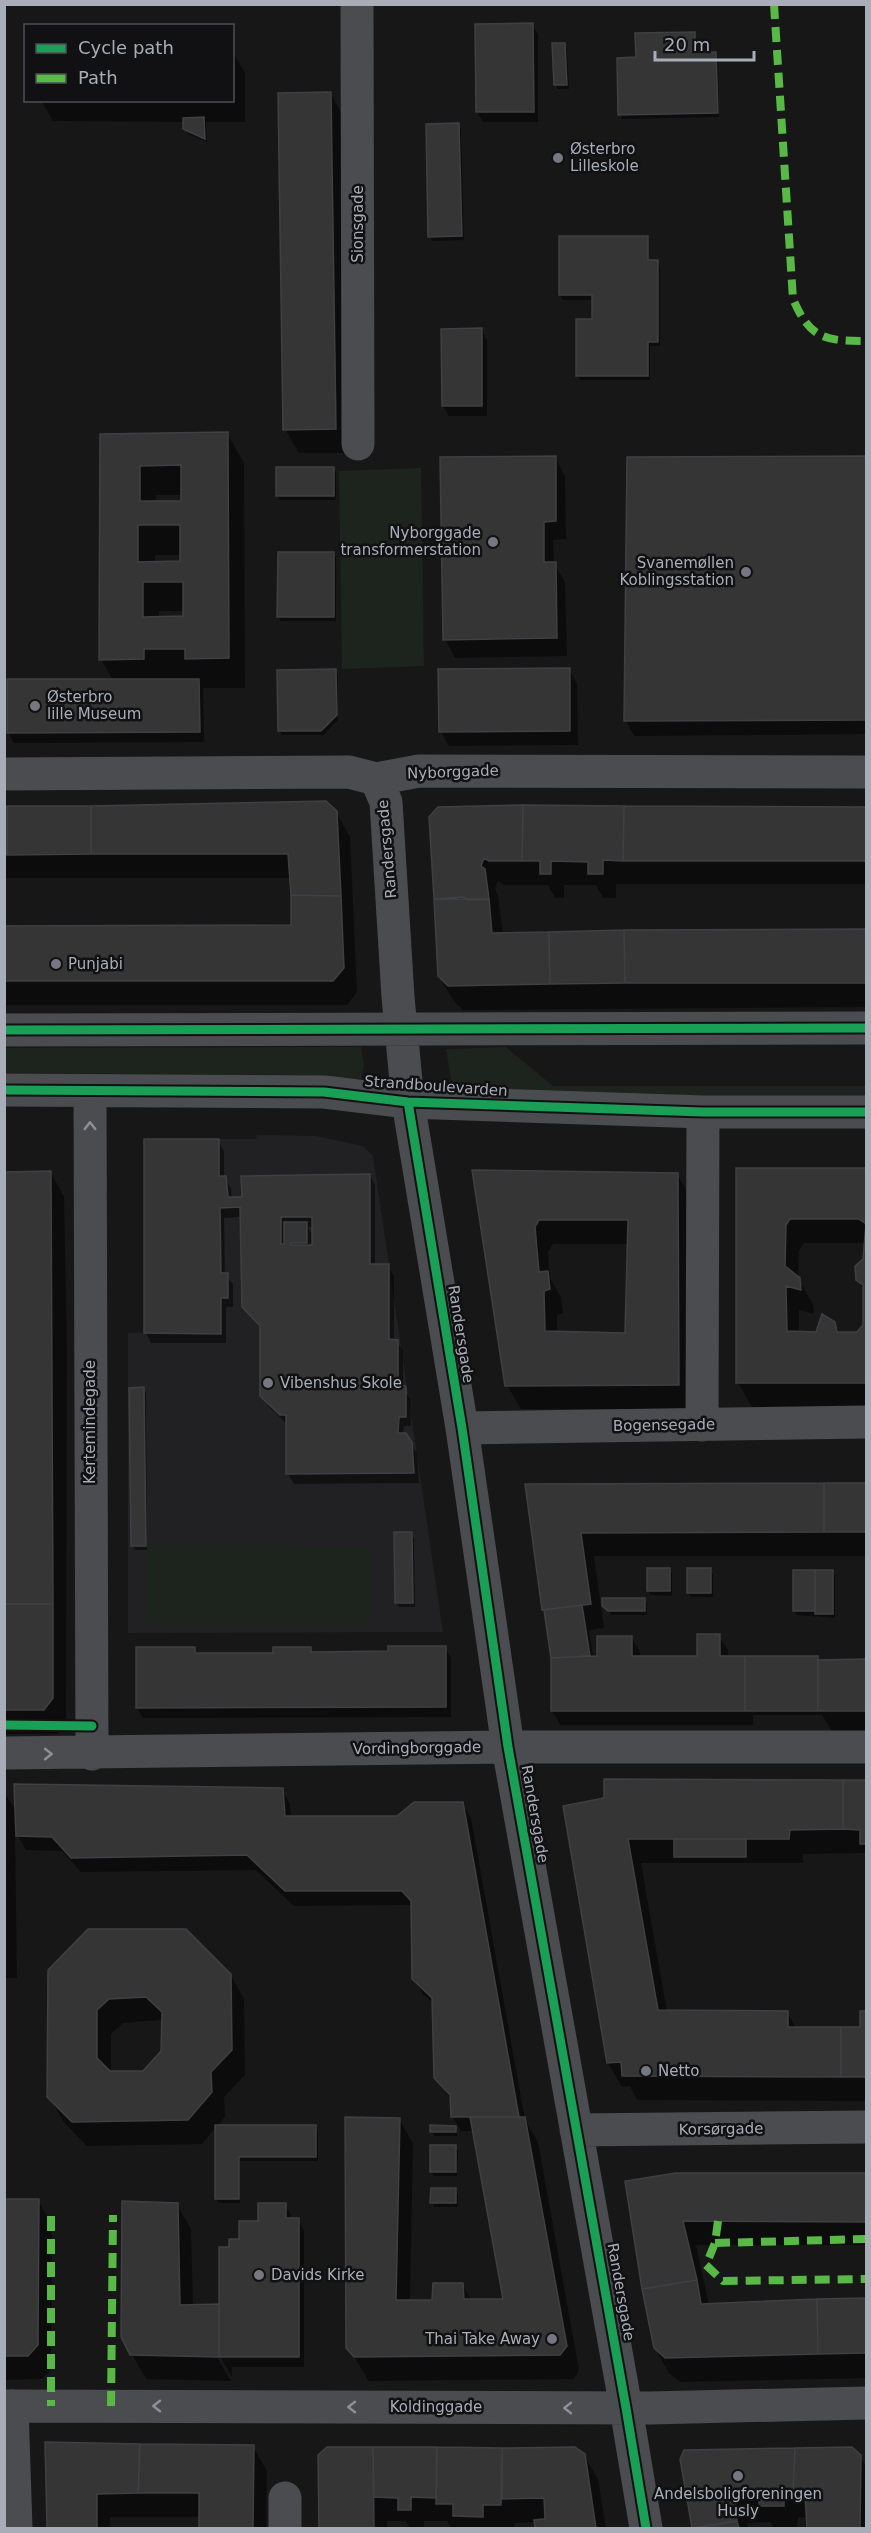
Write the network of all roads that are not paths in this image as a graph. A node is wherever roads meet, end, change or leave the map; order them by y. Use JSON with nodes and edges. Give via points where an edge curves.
{"nodes":[{"id":1,"x":357,"y":4,"type":"edge"},
{"id":2,"x":358,"y":444,"type":"dead end"},
{"id":3,"x":867,"y":772,"type":"edge"},
{"id":4,"x":4,"y":774,"type":"edge"},
{"id":5,"x":376,"y":779,"type":"junction"},
{"id":6,"x":401,"y":1028,"type":"junction"},
{"id":7,"x":867,"y":1028,"type":"edge"},
{"id":8,"x":4,"y":1030,"type":"edge"},
{"id":9,"x":4,"y":1090,"type":"edge"},
{"id":10,"x":90,"y":1091,"type":"junction"},
{"id":11,"x":408,"y":1102,"type":"junction"},
{"id":12,"x":703,"y":1112,"type":"junction"},
{"id":13,"x":867,"y":1112,"type":"edge"},
{"id":14,"x":867,"y":1422,"type":"edge"},
{"id":15,"x":702,"y":1425,"type":"junction"},
{"id":16,"x":462,"y":1428,"type":"junction"},
{"id":17,"x":867,"y":1746,"type":"edge"},
{"id":18,"x":508,"y":1747,"type":"junction"},
{"id":19,"x":4,"y":1753,"type":"edge"},
{"id":20,"x":92,"y":1754,"type":"junction"},
{"id":21,"x":867,"y":2127,"type":"edge"},
{"id":22,"x":576,"y":2130,"type":"junction"},
{"id":23,"x":867,"y":2403,"type":"edge"},
{"id":24,"x":8,"y":2406,"type":"edge"},
{"id":25,"x":626,"y":2408,"type":"junction"},
{"id":26,"x":16,"y":2529,"type":"edge"},
{"id":27,"x":646,"y":2529,"type":"edge"}],
"edges":[{"from":1,"to":2,"type":"street","name":"Sionsgade"},
{"from":3,"to":5,"type":"street","name":"Nyborggade","via":[[419,771]]},
{"from":4,"to":5,"type":"street","name":"Nyborggade","via":[[349,772]]},
{"from":5,"to":6,"type":"street","name":"Randersgade","via":[[386,802]]},
{"from":6,"to":7,"type":"street"},
{"from":6,"to":8,"type":"street"},
{"from":6,"to":11,"type":"street","name":"Randersgade"},
{"from":9,"to":10,"type":"street","name":"Strandboulevarden"},
{"from":10,"to":11,"type":"street","name":"Strandboulevarden","via":[[324,1092]]},
{"from":20,"to":10,"type":"street","name":"Kertemindegade","one_way":true},
{"from":11,"to":12,"type":"street","name":"Strandboulevarden"},
{"from":11,"to":16,"type":"street","name":"Randersgade"},
{"from":12,"to":13,"type":"street","name":"Strandboulevarden"},
{"from":12,"to":15,"type":"street"},
{"from":14,"to":15,"type":"street","name":"Bogensegade"},
{"from":15,"to":16,"type":"street","name":"Bogensegade"},
{"from":16,"to":18,"type":"street","name":"Randersgade"},
{"from":17,"to":18,"type":"street","name":"Vordingborggade"},
{"from":18,"to":20,"type":"street","name":"Vordingborggade"},
{"from":18,"to":22,"type":"street","name":"Randersgade"},
{"from":19,"to":20,"type":"street","name":"Vordingborggade","one_way":true},
{"from":21,"to":22,"type":"street","name":"Korsørgade"},
{"from":22,"to":25,"type":"street","name":"Randersgade"},
{"from":23,"to":25,"type":"street","name":"Koldinggade"},
{"from":25,"to":24,"type":"street","name":"Koldinggade","one_way":true},
{"from":24,"to":26,"type":"street"},
{"from":25,"to":27,"type":"street","name":"Randersgade"}]}
